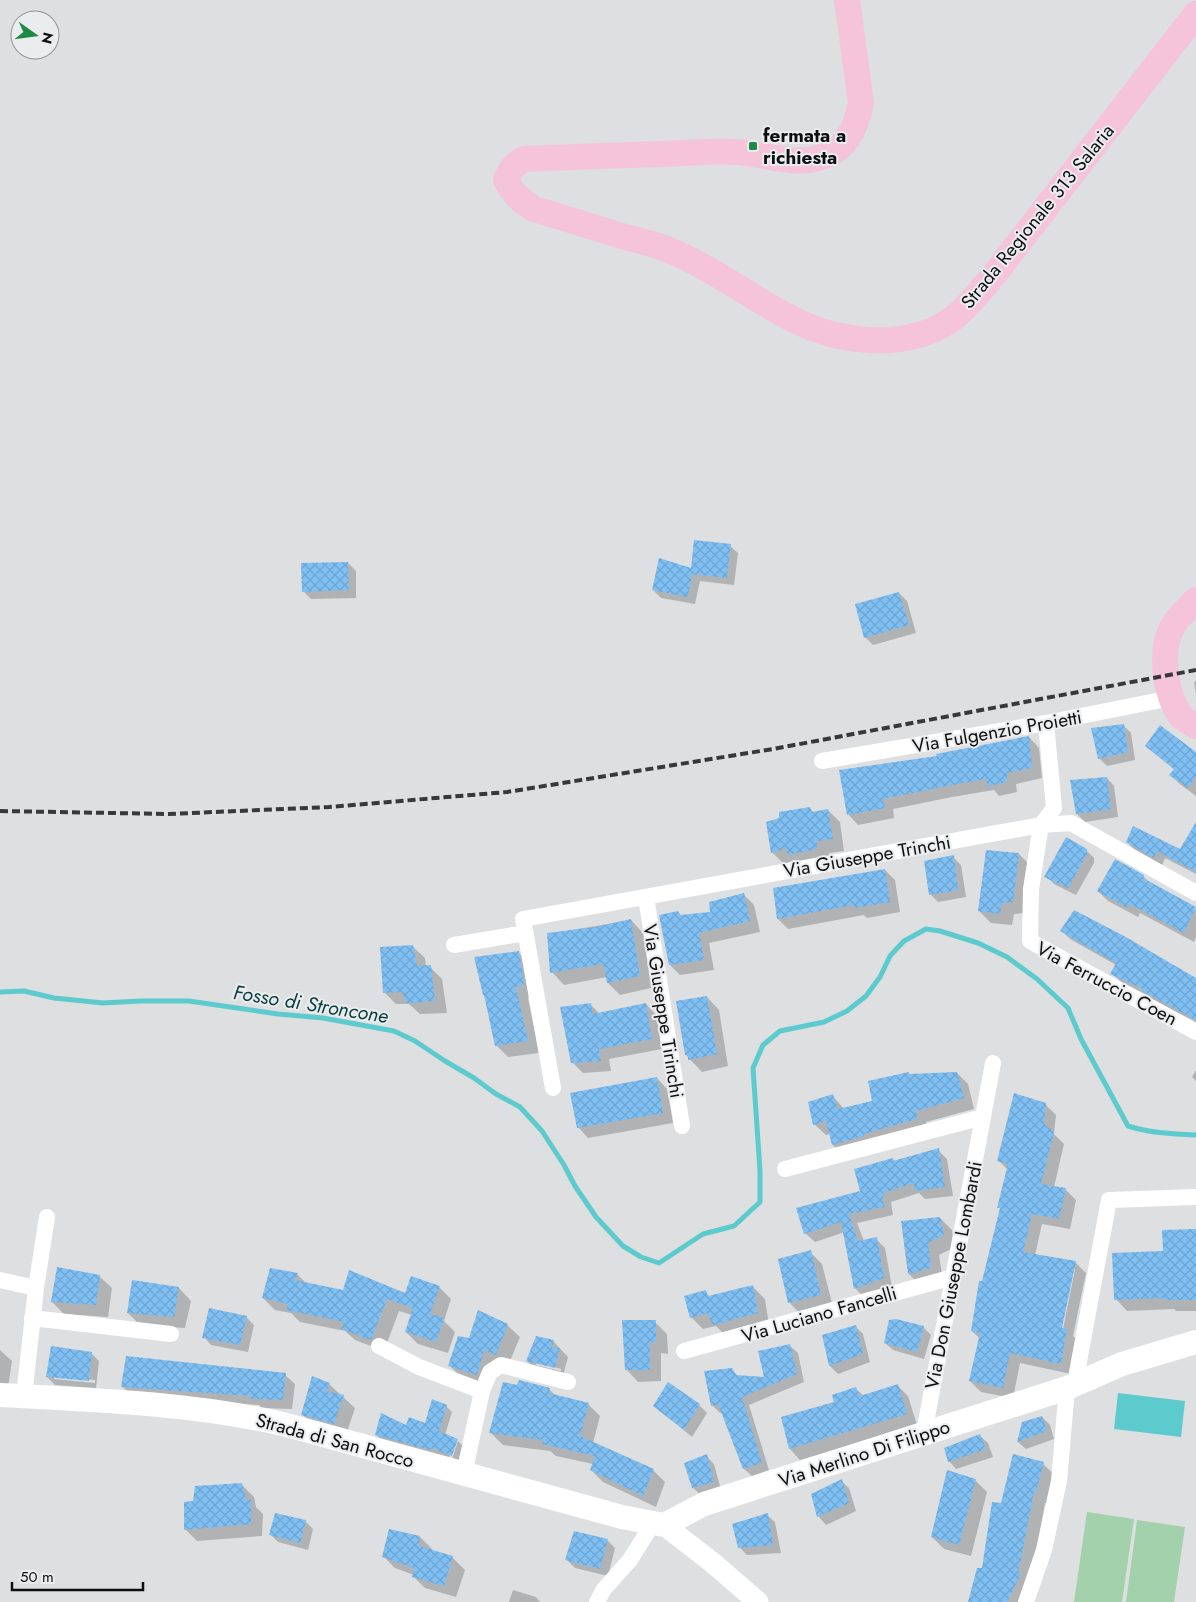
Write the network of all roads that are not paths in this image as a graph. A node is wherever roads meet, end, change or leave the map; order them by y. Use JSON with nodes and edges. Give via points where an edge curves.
{"nodes":[{"id":1,"x":847,"y":0,"type":"edge"},
{"id":2,"x":1196,"y":14,"type":"edge"},
{"id":3,"x":1196,"y":600,"type":"edge"},
{"id":4,"x":1172,"y":698,"type":"junction"},
{"id":5,"x":1046,"y":723,"type":"junction"},
{"id":6,"x":1196,"y":726,"type":"edge"},
{"id":7,"x":822,"y":761,"type":"dead end"},
{"id":8,"x":1041,"y":825,"type":"junction"},
{"id":9,"x":1196,"y":893,"type":"edge"},
{"id":10,"x":646,"y":896,"type":"junction"},
{"id":11,"x":524,"y":926,"type":"junction"},
{"id":12,"x":454,"y":945,"type":"dead end"},
{"id":13,"x":1196,"y":1032,"type":"edge"},
{"id":14,"x":993,"y":1063,"type":"dead end"},
{"id":15,"x":553,"y":1088,"type":"dead end"},
{"id":16,"x":983,"y":1117,"type":"junction"},
{"id":17,"x":682,"y":1126,"type":"dead end"},
{"id":18,"x":785,"y":1169,"type":"dead end"},
{"id":19,"x":1196,"y":1197,"type":"edge"},
{"id":20,"x":47,"y":1217,"type":"dead end"},
{"id":21,"x":953,"y":1277,"type":"junction"},
{"id":22,"x":0,"y":1280,"type":"edge"},
{"id":23,"x":36,"y":1288,"type":"junction"},
{"id":24,"x":32,"y":1318,"type":"junction"},
{"id":25,"x":171,"y":1334,"type":"dead end"},
{"id":26,"x":1196,"y":1342,"type":"edge"},
{"id":27,"x":379,"y":1346,"type":"dead end"},
{"id":28,"x":684,"y":1351,"type":"dead end"},
{"id":29,"x":568,"y":1382,"type":"dead end"},
{"id":30,"x":1071,"y":1386,"type":"junction"},
{"id":31,"x":482,"y":1391,"type":"junction"},
{"id":32,"x":0,"y":1395,"type":"edge"},
{"id":33,"x":24,"y":1396,"type":"junction"},
{"id":34,"x":924,"y":1433,"type":"junction"},
{"id":35,"x":464,"y":1474,"type":"junction"},
{"id":36,"x":658,"y":1524,"type":"junction"},
{"id":37,"x":597,"y":1602,"type":"edge"},
{"id":38,"x":758,"y":1602,"type":"edge"},
{"id":39,"x":1026,"y":1602,"type":"edge"}],
"edges":[{"from":1,"to":2,"type":"main road","name":"Strada Regionale 313 Salaria","via":[[861,103],[852,133],[829,154],[801,162],[745,153],[524,159],[514,164],[506,180],[510,188],[520,201],[534,209],[668,250],[707,268],[786,316],[819,330],[855,339],[886,341],[923,335],[949,321],[993,276]]},
{"from":3,"to":4,"type":"main road","via":[[1172,627],[1166,651],[1166,677]]},
{"from":4,"to":5,"type":"street","name":"Via Fulgenzio Proietti"},
{"from":4,"to":6,"type":"main road","via":[[1181,717]]},
{"from":5,"to":7,"type":"street","name":"Via Fulgenzio Proietti"},
{"from":5,"to":8,"type":"street","name":"Via Ferruccio Coen","via":[[1054,808]]},
{"from":8,"to":9,"type":"street","name":"Via Giuseppe Trinchi","via":[[1071,823]]},
{"from":8,"to":10,"type":"street","name":"Via Giuseppe Trinchi"},
{"from":8,"to":13,"type":"street","name":"Via Ferruccio Coen","via":[[1031,889],[1030,941]]},
{"from":10,"to":11,"type":"street","name":"Via Giuseppe Trinchi"},
{"from":10,"to":17,"type":"street","name":"Via Giuseppe Tirinchi"},
{"from":11,"to":12,"type":"street","name":"Via Giuseppe Trinchi"},
{"from":11,"to":15,"type":"street"},
{"from":14,"to":16,"type":"street","name":"Via Don Giuseppe Lombardi"},
{"from":16,"to":18,"type":"street"},
{"from":16,"to":21,"type":"street","name":"Via Don Giuseppe Lombardi"},
{"from":19,"to":30,"type":"street","via":[[1108,1200]]},
{"from":20,"to":23,"type":"street"},
{"from":21,"to":28,"type":"street","name":"Via Luciano Fancelli"},
{"from":21,"to":34,"type":"street","name":"Via Don Giuseppe Lombardi"},
{"from":22,"to":23,"type":"street"},
{"from":23,"to":24,"type":"street"},
{"from":24,"to":25,"type":"street"},
{"from":24,"to":33,"type":"street"},
{"from":26,"to":30,"type":"main road","name":"Via Merlino Di Filippo","via":[[1122,1364]]},
{"from":27,"to":31,"type":"street","via":[[419,1367]]},
{"from":29,"to":31,"type":"street","via":[[501,1365],[490,1372]]},
{"from":30,"to":34,"type":"main road","name":"Via Merlino Di Filippo"},
{"from":30,"to":39,"type":"street","via":[[1058,1481],[1044,1550]]},
{"from":31,"to":35,"type":"street"},
{"from":32,"to":33,"type":"main road","name":"Strada di San Rocco"},
{"from":33,"to":35,"type":"main road","name":"Strada di San Rocco","via":[[119,1401],[240,1414]]},
{"from":34,"to":36,"type":"main road","name":"Via Merlino Di Filippo","via":[[704,1504]]},
{"from":35,"to":36,"type":"main road","name":"Strada di San Rocco"},
{"from":36,"to":37,"type":"street"},
{"from":36,"to":38,"type":"street","via":[[713,1563]]}]}
